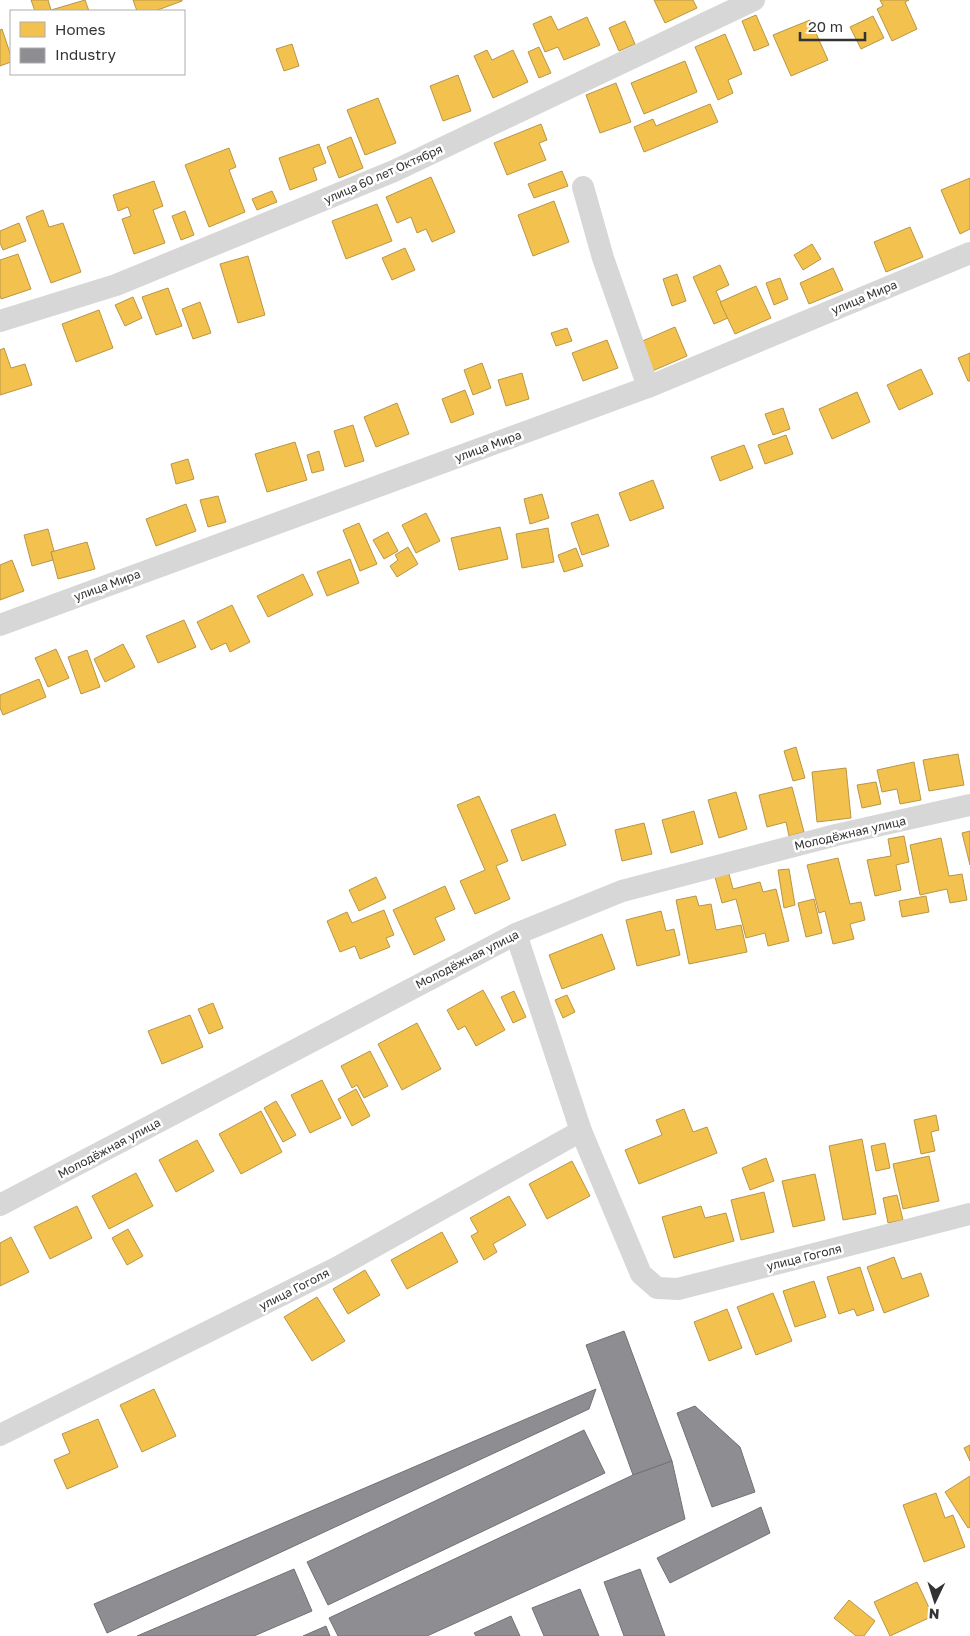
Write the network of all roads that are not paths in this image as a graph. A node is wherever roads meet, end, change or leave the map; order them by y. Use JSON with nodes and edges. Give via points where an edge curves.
{"nodes":[{"id":1,"x":754,"y":0,"type":"edge"},
{"id":2,"x":583,"y":187,"type":"dead end"},
{"id":3,"x":970,"y":253,"type":"edge"},
{"id":4,"x":0,"y":321,"type":"edge"},
{"id":5,"x":648,"y":387,"type":"junction"},
{"id":6,"x":0,"y":625,"type":"edge"},
{"id":7,"x":970,"y":805,"type":"edge"},
{"id":8,"x":516,"y":934,"type":"junction"},
{"id":9,"x":581,"y":1131,"type":"junction"},
{"id":10,"x":0,"y":1205,"type":"edge"},
{"id":11,"x":970,"y":1214,"type":"edge"},
{"id":12,"x":0,"y":1435,"type":"edge"}],
"edges":[{"from":1,"to":4,"type":"street","name":"улица 60 лет Октября","via":[[394,171],[116,285]]},
{"from":2,"to":5,"type":"street","via":[[603,258]]},
{"from":3,"to":5,"type":"street","name":"улица Мира"},
{"from":5,"to":6,"type":"street","name":"улица Мира"},
{"from":7,"to":8,"type":"street","name":"Молодёжная улица","via":[[836,835],[622,891]]},
{"from":8,"to":9,"type":"street"},
{"from":8,"to":10,"type":"street","name":"Молодёжная улица"},
{"from":9,"to":11,"type":"street","name":"улица Гоголя","via":[[641,1274],[657,1288],[678,1289]]},
{"from":9,"to":12,"type":"street","name":"улица Гоголя","via":[[336,1268]]}]}
